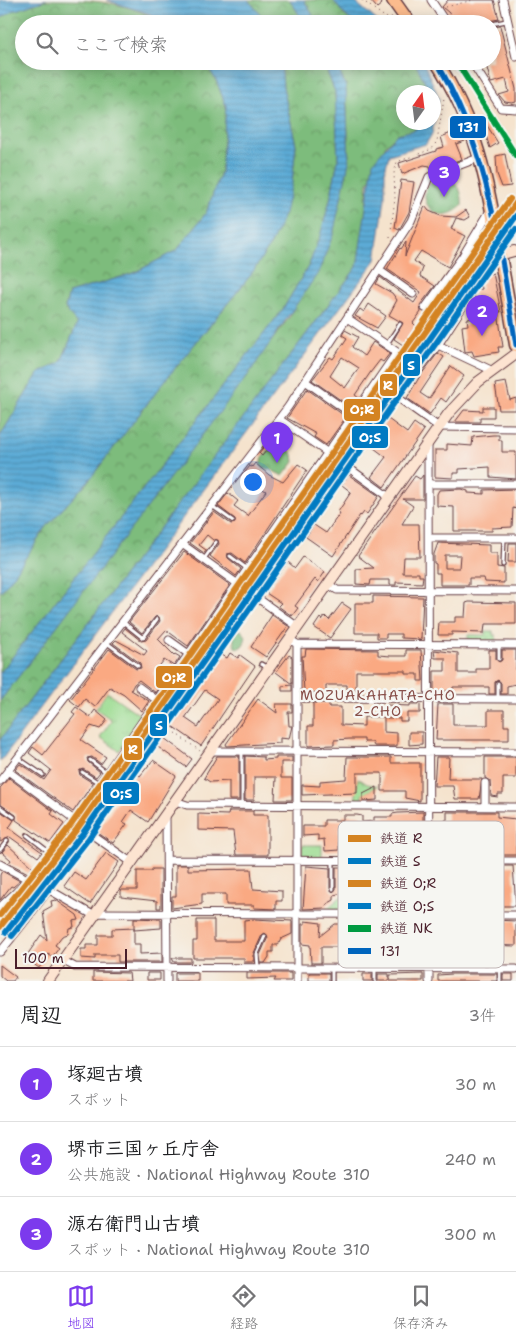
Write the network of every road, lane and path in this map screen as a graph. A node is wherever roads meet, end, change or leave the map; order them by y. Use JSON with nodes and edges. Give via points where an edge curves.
{"nodes":[{"id":1,"x":362,"y":0,"type":"edge"},
{"id":2,"x":432,"y":0,"type":"edge"},
{"id":3,"x":441,"y":0,"type":"edge"},
{"id":4,"x":473,"y":0,"type":"edge"},
{"id":5,"x":503,"y":0,"type":"edge"},
{"id":6,"x":395,"y":3,"type":"edge"},
{"id":7,"x":449,"y":5,"type":"dead end"},
{"id":8,"x":436,"y":7,"type":"junction"},
{"id":9,"x":382,"y":15,"type":"edge"},
{"id":10,"x":404,"y":15,"type":"edge"},
{"id":11,"x":441,"y":15,"type":"edge"},
{"id":12,"x":508,"y":20,"type":"junction"},
{"id":13,"x":501,"y":22,"type":"edge"},
{"id":14,"x":513,"y":29,"type":"edge"},
{"id":15,"x":516,"y":57,"type":"edge"},
{"id":16,"x":442,"y":70,"type":"edge"},
{"id":17,"x":477,"y":70,"type":"edge"},
{"id":18,"x":444,"y":93,"type":"dead end"},
{"id":19,"x":516,"y":109,"type":"edge"},
{"id":20,"x":481,"y":157,"type":"junction"},
{"id":21,"x":492,"y":212,"type":"junction"},
{"id":22,"x":515,"y":252,"type":"edge"},
{"id":23,"x":388,"y":256,"type":"junction"},
{"id":24,"x":498,"y":256,"type":"junction"},
{"id":25,"x":379,"y":270,"type":"junction"},
{"id":26,"x":413,"y":294,"type":"dead end"},
{"id":27,"x":425,"y":308,"type":"dead end"},
{"id":28,"x":462,"y":308,"type":"joint"},
{"id":29,"x":347,"y":318,"type":"junction"},
{"id":30,"x":400,"y":324,"type":"dead end"},
{"id":31,"x":386,"y":345,"type":"junction"},
{"id":32,"x":438,"y":345,"type":"junction"},
{"id":33,"x":516,"y":345,"type":"edge"},
{"id":34,"x":516,"y":354,"type":"edge"},
{"id":35,"x":493,"y":370,"type":"junction"},
{"id":36,"x":305,"y":381,"type":"junction"},
{"id":37,"x":397,"y":397,"type":"junction"},
{"id":38,"x":353,"y":415,"type":"junction"},
{"id":39,"x":279,"y":419,"type":"junction"},
{"id":40,"x":439,"y":427,"type":"junction"},
{"id":41,"x":516,"y":428,"type":"edge"},
{"id":42,"x":428,"y":443,"type":"junction"},
{"id":43,"x":328,"y":453,"type":"junction"},
{"id":44,"x":348,"y":468,"type":"junction"},
{"id":45,"x":430,"y":484,"type":"junction"},
{"id":46,"x":516,"y":484,"type":"edge"},
{"id":47,"x":390,"y":497,"type":"junction"},
{"id":48,"x":212,"y":505,"type":"junction"},
{"id":49,"x":233,"y":521,"type":"dead end"},
{"id":50,"x":299,"y":537,"type":"joint"},
{"id":51,"x":429,"y":538,"type":"junction"},
{"id":52,"x":504,"y":538,"type":"junction"},
{"id":53,"x":516,"y":538,"type":"edge"},
{"id":54,"x":216,"y":542,"type":"dead end"},
{"id":55,"x":182,"y":544,"type":"junction"},
{"id":56,"x":230,"y":556,"type":"dead end"},
{"id":57,"x":284,"y":558,"type":"joint"},
{"id":58,"x":204,"y":560,"type":"junction"},
{"id":59,"x":503,"y":565,"type":"dead end"},
{"id":60,"x":249,"y":570,"type":"junction"},
{"id":61,"x":328,"y":584,"type":"junction"},
{"id":62,"x":240,"y":586,"type":"junction"},
{"id":63,"x":429,"y":590,"type":"junction"},
{"id":64,"x":516,"y":591,"type":"edge"},
{"id":65,"x":254,"y":596,"type":"junction"},
{"id":66,"x":157,"y":619,"type":"dead end"},
{"id":67,"x":122,"y":622,"type":"junction"},
{"id":68,"x":298,"y":627,"type":"junction"},
{"id":69,"x":169,"y":640,"type":"dead end"},
{"id":70,"x":106,"y":642,"type":"junction"},
{"id":71,"x":293,"y":642,"type":"junction"},
{"id":72,"x":429,"y":644,"type":"junction"},
{"id":73,"x":499,"y":644,"type":"junction"},
{"id":74,"x":516,"y":645,"type":"edge"},
{"id":75,"x":190,"y":655,"type":"junction"},
{"id":76,"x":499,"y":659,"type":"dead end"},
{"id":77,"x":138,"y":666,"type":"dead end"},
{"id":78,"x":498,"y":683,"type":"dead end"},
{"id":79,"x":139,"y":687,"type":"dead end"},
{"id":80,"x":298,"y":698,"type":"junction"},
{"id":81,"x":498,"y":699,"type":"junction"},
{"id":82,"x":516,"y":699,"type":"edge"},
{"id":83,"x":430,"y":700,"type":"junction"},
{"id":84,"x":158,"y":701,"type":"junction"},
{"id":85,"x":165,"y":727,"type":"junction"},
{"id":86,"x":206,"y":751,"type":"junction"},
{"id":87,"x":242,"y":751,"type":"junction"},
{"id":88,"x":298,"y":752,"type":"junction"},
{"id":89,"x":429,"y":752,"type":"junction"},
{"id":90,"x":516,"y":752,"type":"edge"},
{"id":91,"x":18,"y":758,"type":"junction"},
{"id":92,"x":90,"y":760,"type":"dead end"},
{"id":93,"x":138,"y":765,"type":"joint"},
{"id":94,"x":8,"y":771,"type":"junction"},
{"id":95,"x":82,"y":772,"type":"dead end"},
{"id":96,"x":107,"y":772,"type":"junction"},
{"id":97,"x":43,"y":775,"type":"dead end"},
{"id":98,"x":0,"y":781,"type":"edge"},
{"id":99,"x":485,"y":783,"type":"dead end"},
{"id":100,"x":99,"y":784,"type":"junction"},
{"id":101,"x":175,"y":801,"type":"junction"},
{"id":102,"x":242,"y":806,"type":"junction"},
{"id":103,"x":298,"y":806,"type":"junction"},
{"id":104,"x":429,"y":806,"type":"junction"},
{"id":105,"x":485,"y":806,"type":"junction"},
{"id":106,"x":0,"y":807,"type":"edge"},
{"id":107,"x":516,"y":807,"type":"edge"},
{"id":108,"x":166,"y":813,"type":"junction"},
{"id":109,"x":14,"y":817,"type":"dead end"},
{"id":110,"x":74,"y":820,"type":"junction"},
{"id":111,"x":429,"y":821,"type":"edge"},
{"id":112,"x":91,"y":834,"type":"junction"},
{"id":113,"x":27,"y":835,"type":"dead end"},
{"id":114,"x":7,"y":841,"type":"dead end"},
{"id":115,"x":0,"y":850,"type":"edge"},
{"id":116,"x":50,"y":852,"type":"junction"},
{"id":117,"x":168,"y":860,"type":"junction"},
{"id":118,"x":131,"y":862,"type":"junction"},
{"id":119,"x":298,"y":862,"type":"junction"},
{"id":120,"x":333,"y":862,"type":"junction"},
{"id":121,"x":338,"y":862,"type":"edge"},
{"id":122,"x":0,"y":864,"type":"edge"},
{"id":123,"x":29,"y":880,"type":"junction"},
{"id":124,"x":48,"y":889,"type":"junction"},
{"id":125,"x":333,"y":889,"type":"dead end"},
{"id":126,"x":0,"y":907,"type":"edge"},
{"id":127,"x":94,"y":914,"type":"junction"},
{"id":128,"x":167,"y":915,"type":"junction"},
{"id":129,"x":338,"y":915,"type":"edge"},
{"id":130,"x":298,"y":916,"type":"junction"},
{"id":131,"x":265,"y":936,"type":"dead end"},
{"id":132,"x":0,"y":952,"type":"edge"},
{"id":133,"x":62,"y":960,"type":"junction"},
{"id":134,"x":167,"y":967,"type":"junction"},
{"id":135,"x":258,"y":968,"type":"junction"},
{"id":136,"x":298,"y":968,"type":"junction"},
{"id":137,"x":332,"y":968,"type":"junction"},
{"id":138,"x":375,"y":968,"type":"junction"},
{"id":139,"x":430,"y":968,"type":"junction"},
{"id":140,"x":500,"y":969,"type":"junction"},
{"id":141,"x":516,"y":969,"type":"edge"},
{"id":142,"x":48,"y":981,"type":"edge"},
{"id":143,"x":167,"y":981,"type":"edge"},
{"id":144,"x":298,"y":981,"type":"edge"},
{"id":145,"x":332,"y":981,"type":"edge"},
{"id":146,"x":375,"y":981,"type":"edge"},
{"id":147,"x":429,"y":981,"type":"edge"},
{"id":148,"x":500,"y":981,"type":"edge"}],
"edges":[{"from":1,"to":9,"type":"path"},
{"from":2,"to":8,"type":"street"},
{"from":3,"to":8,"type":"street"},
{"from":4,"to":7,"type":"path"},
{"from":5,"to":12,"type":"street"},
{"from":6,"to":10,"type":"highway"},
{"from":8,"to":11,"type":"street"},
{"from":12,"to":13,"type":"lane"},
{"from":12,"to":14,"type":"street"},
{"from":14,"to":15,"type":"street"},
{"from":16,"to":20,"type":"highway","via":[[470,125]]},
{"from":17,"to":19,"type":"street","via":[[501,108]]},
{"from":18,"to":23,"type":"path","via":[[437,141],[432,149],[397,162]]},
{"from":20,"to":21,"type":"highway"},
{"from":20,"to":23,"type":"street","via":[[429,177],[414,215]]},
{"from":21,"to":24,"type":"highway"},
{"from":21,"to":27,"type":"street"},
{"from":22,"to":24,"type":"street"},
{"from":23,"to":25,"type":"street"},
{"from":24,"to":28,"type":"path"},
{"from":24,"to":33,"type":"highway"},
{"from":25,"to":26,"type":"street"},
{"from":25,"to":29,"type":"street"},
{"from":28,"to":32,"type":"street"},
{"from":29,"to":31,"type":"street"},
{"from":29,"to":36,"type":"street"},
{"from":30,"to":31,"type":"lane"},
{"from":31,"to":38,"type":"street","via":[[397,352]]},
{"from":32,"to":35,"type":"street"},
{"from":32,"to":37,"type":"street"},
{"from":34,"to":35,"type":"street"},
{"from":35,"to":40,"type":"street","via":[[460,400]]},
{"from":36,"to":38,"type":"street"},
{"from":36,"to":39,"type":"street"},
{"from":37,"to":40,"type":"street"},
{"from":37,"to":44,"type":"street"},
{"from":38,"to":43,"type":"street"},
{"from":39,"to":43,"type":"street"},
{"from":39,"to":48,"type":"street"},
{"from":40,"to":41,"type":"street"},
{"from":40,"to":42,"type":"street"},
{"from":42,"to":45,"type":"street"},
{"from":42,"to":47,"type":"street"},
{"from":43,"to":60,"type":"street"},
{"from":44,"to":47,"type":"street"},
{"from":44,"to":50,"type":"street"},
{"from":45,"to":46,"type":"street"},
{"from":45,"to":51,"type":"street"},
{"from":47,"to":61,"type":"street"},
{"from":48,"to":49,"type":"lane"},
{"from":48,"to":55,"type":"street"},
{"from":50,"to":57,"type":"lane"},
{"from":51,"to":52,"type":"street"},
{"from":51,"to":63,"type":"street"},
{"from":52,"to":53,"type":"street"},
{"from":52,"to":59,"type":"lane"},
{"from":54,"to":58,"type":"lane"},
{"from":55,"to":58,"type":"street"},
{"from":55,"to":67,"type":"street"},
{"from":56,"to":60,"type":"lane"},
{"from":57,"to":65,"type":"street"},
{"from":58,"to":62,"type":"street"},
{"from":60,"to":62,"type":"street"},
{"from":61,"to":63,"type":"street","via":[[336,590]]},
{"from":61,"to":68,"type":"street"},
{"from":62,"to":65,"type":"street"},
{"from":62,"to":75,"type":"street"},
{"from":63,"to":64,"type":"street"},
{"from":63,"to":72,"type":"street"},
{"from":65,"to":68,"type":"street"},
{"from":65,"to":85,"type":"street"},
{"from":66,"to":67,"type":"lane","via":[[143,638]]},
{"from":67,"to":70,"type":"street"},
{"from":68,"to":71,"type":"street"},
{"from":69,"to":75,"type":"street"},
{"from":70,"to":77,"type":"lane"},
{"from":70,"to":91,"type":"street"},
{"from":71,"to":72,"type":"street"},
{"from":71,"to":80,"type":"street"},
{"from":71,"to":86,"type":"street","via":[[265,666]]},
{"from":72,"to":73,"type":"street"},
{"from":72,"to":83,"type":"street"},
{"from":73,"to":74,"type":"street"},
{"from":73,"to":76,"type":"lane"},
{"from":75,"to":84,"type":"street"},
{"from":78,"to":81,"type":"lane"},
{"from":79,"to":84,"type":"street"},
{"from":80,"to":83,"type":"street"},
{"from":80,"to":88,"type":"street"},
{"from":81,"to":82,"type":"street"},
{"from":81,"to":83,"type":"street"},
{"from":83,"to":89,"type":"street"},
{"from":84,"to":96,"type":"street"},
{"from":85,"to":86,"type":"path"},
{"from":85,"to":93,"type":"street"},
{"from":86,"to":87,"type":"street"},
{"from":86,"to":101,"type":"street"},
{"from":87,"to":88,"type":"street"},
{"from":87,"to":102,"type":"lane"},
{"from":88,"to":89,"type":"street"},
{"from":88,"to":103,"type":"street"},
{"from":89,"to":90,"type":"street"},
{"from":89,"to":104,"type":"street"},
{"from":91,"to":94,"type":"street"},
{"from":91,"to":97,"type":"lane"},
{"from":92,"to":96,"type":"lane"},
{"from":93,"to":112,"type":"lane"},
{"from":94,"to":98,"type":"street"},
{"from":94,"to":110,"type":"street"},
{"from":95,"to":100,"type":"lane"},
{"from":96,"to":100,"type":"street"},
{"from":99,"to":105,"type":"street"},
{"from":100,"to":110,"type":"street"},
{"from":101,"to":102,"type":"street","via":[[187,805]]},
{"from":101,"to":108,"type":"street"},
{"from":102,"to":103,"type":"street"},
{"from":103,"to":104,"type":"street"},
{"from":103,"to":119,"type":"street"},
{"from":104,"to":105,"type":"street"},
{"from":104,"to":111,"type":"street"},
{"from":105,"to":107,"type":"street"},
{"from":106,"to":109,"type":"lane"},
{"from":108,"to":117,"type":"street"},
{"from":108,"to":118,"type":"street"},
{"from":110,"to":116,"type":"street"},
{"from":112,"to":118,"type":"street"},
{"from":112,"to":124,"type":"street"},
{"from":113,"to":116,"type":"lane"},
{"from":114,"to":115,"type":"lane"},
{"from":116,"to":123,"type":"street"},
{"from":117,"to":119,"type":"street"},
{"from":117,"to":128,"type":"street"},
{"from":118,"to":127,"type":"street"},
{"from":119,"to":120,"type":"street"},
{"from":119,"to":130,"type":"street"},
{"from":120,"to":121,"type":"street"},
{"from":120,"to":125,"type":"lane"},
{"from":122,"to":123,"type":"street"},
{"from":123,"to":126,"type":"street"},
{"from":124,"to":127,"type":"street"},
{"from":124,"to":132,"type":"street","via":[[33,914]]},
{"from":127,"to":128,"type":"street"},
{"from":127,"to":133,"type":"street"},
{"from":128,"to":130,"type":"street"},
{"from":128,"to":134,"type":"street"},
{"from":129,"to":130,"type":"street"},
{"from":130,"to":136,"type":"street"},
{"from":131,"to":135,"type":"lane","via":[[257,954]]},
{"from":133,"to":134,"type":"street","via":[[74,967]]},
{"from":133,"to":142,"type":"street"},
{"from":134,"to":135,"type":"street"},
{"from":134,"to":143,"type":"street"},
{"from":135,"to":136,"type":"street"},
{"from":136,"to":137,"type":"street"},
{"from":136,"to":144,"type":"street"},
{"from":137,"to":138,"type":"street"},
{"from":137,"to":145,"type":"lane"},
{"from":138,"to":139,"type":"street"},
{"from":138,"to":146,"type":"lane"},
{"from":139,"to":140,"type":"street"},
{"from":139,"to":147,"type":"street"},
{"from":140,"to":141,"type":"street"},
{"from":140,"to":148,"type":"lane"}]}
